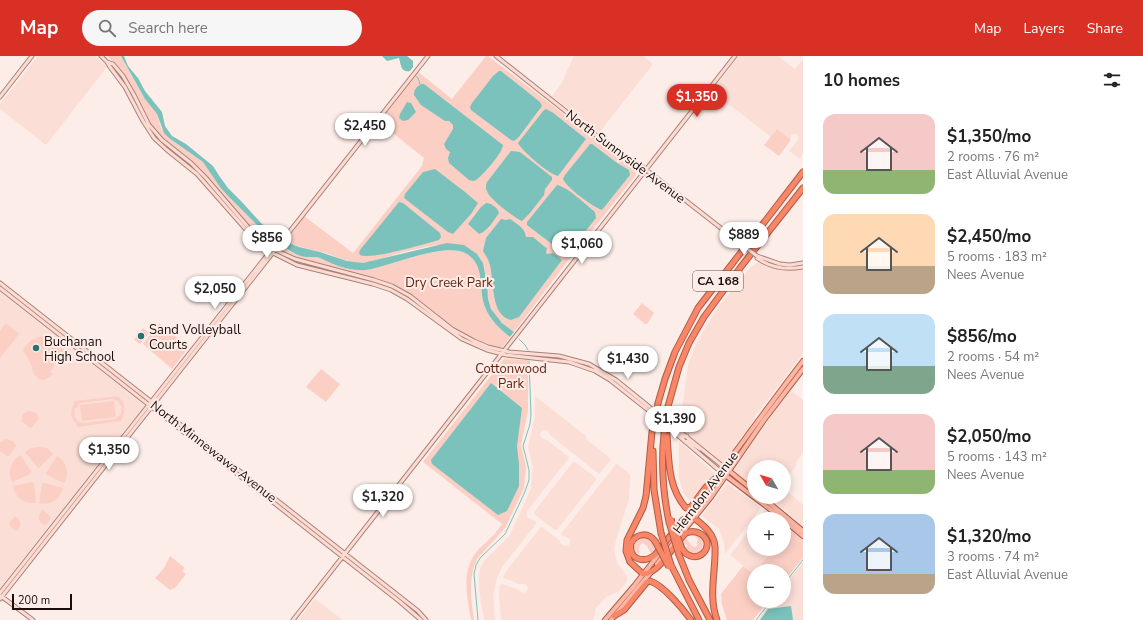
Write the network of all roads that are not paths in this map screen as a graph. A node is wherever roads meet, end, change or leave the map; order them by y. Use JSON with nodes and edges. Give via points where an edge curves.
{"nodes":[{"id":1,"x":32,"y":56,"type":"edge"},
{"id":2,"x":101,"y":56,"type":"edge"},
{"id":3,"x":428,"y":56,"type":"edge"},
{"id":4,"x":496,"y":56,"type":"edge"},
{"id":5,"x":735,"y":56,"type":"edge"},
{"id":6,"x":0,"y":97,"type":"edge"},
{"id":7,"x":803,"y":168,"type":"edge"},
{"id":8,"x":647,"y":170,"type":"junction"},
{"id":9,"x":803,"y":172,"type":"edge"},
{"id":10,"x":803,"y":188,"type":"edge"},
{"id":11,"x":780,"y":202,"type":"junction"},
{"id":12,"x":273,"y":251,"type":"junction"},
{"id":13,"x":757,"y":256,"type":"junction"},
{"id":14,"x":764,"y":262,"type":"junction"},
{"id":15,"x":790,"y":265,"type":"junction"},
{"id":16,"x":803,"y":265,"type":"edge"},
{"id":17,"x":0,"y":283,"type":"edge"},
{"id":18,"x":0,"y":288,"type":"edge"},
{"id":19,"x":5,"y":292,"type":"junction"},
{"id":20,"x":31,"y":308,"type":"junction"},
{"id":21,"x":428,"y":315,"type":"junction"},
{"id":22,"x":452,"y":329,"type":"junction"},
{"id":23,"x":505,"y":351,"type":"junction"},
{"id":24,"x":502,"y":354,"type":"junction"},
{"id":25,"x":557,"y":360,"type":"junction"},
{"id":26,"x":578,"y":360,"type":"junction"},
{"id":27,"x":803,"y":361,"type":"edge"},
{"id":28,"x":803,"y":365,"type":"edge"},
{"id":29,"x":105,"y":368,"type":"junction"},
{"id":30,"x":803,"y":369,"type":"edge"},
{"id":31,"x":793,"y":382,"type":"junction"},
{"id":32,"x":151,"y":405,"type":"junction"},
{"id":33,"x":762,"y":418,"type":"junction"},
{"id":34,"x":655,"y":424,"type":"junction"},
{"id":35,"x":664,"y":424,"type":"junction"},
{"id":36,"x":666,"y":434,"type":"junction"},
{"id":37,"x":686,"y":436,"type":"junction"},
{"id":38,"x":685,"y":442,"type":"junction"},
{"id":39,"x":705,"y":451,"type":"junction"},
{"id":40,"x":109,"y":455,"type":"junction"},
{"id":41,"x":725,"y":468,"type":"junction"},
{"id":42,"x":729,"y":472,"type":"junction"},
{"id":43,"x":720,"y":474,"type":"junction"},
{"id":44,"x":726,"y":476,"type":"junction"},
{"id":45,"x":89,"y":486,"type":"junction"},
{"id":46,"x":747,"y":486,"type":"edge"},
{"id":47,"x":747,"y":491,"type":"edge"},
{"id":48,"x":764,"y":504,"type":"edge"},
{"id":49,"x":770,"y":504,"type":"edge"},
{"id":50,"x":773,"y":512,"type":"edge"},
{"id":51,"x":686,"y":518,"type":"junction"},
{"id":52,"x":694,"y":518,"type":"junction"},
{"id":53,"x":670,"y":521,"type":"junction"},
{"id":54,"x":791,"y":526,"type":"edge"},
{"id":55,"x":803,"y":531,"type":"edge"},
{"id":56,"x":803,"y":536,"type":"edge"},
{"id":57,"x":344,"y":555,"type":"junction"},
{"id":58,"x":670,"y":566,"type":"junction"},
{"id":59,"x":653,"y":570,"type":"junction"},
{"id":60,"x":643,"y":574,"type":"junction"},
{"id":61,"x":1,"y":596,"type":"edge"},
{"id":62,"x":613,"y":618,"type":"edge"},
{"id":63,"x":33,"y":620,"type":"edge"},
{"id":64,"x":293,"y":620,"type":"edge"},
{"id":65,"x":421,"y":620,"type":"edge"},
{"id":66,"x":426,"y":620,"type":"edge"},
{"id":67,"x":605,"y":620,"type":"edge"},
{"id":68,"x":691,"y":620,"type":"edge"},
{"id":69,"x":699,"y":620,"type":"edge"},
{"id":70,"x":710,"y":620,"type":"edge"},
{"id":71,"x":717,"y":620,"type":"edge"}],
"edges":[{"from":1,"to":6,"type":"main road"},
{"from":2,"to":12,"type":"main road","via":[[113,64],[127,82],[149,125],[162,140],[205,177],[248,227]]},
{"from":3,"to":12,"type":"main road"},
{"from":4,"to":8,"type":"main road","name":"North Sunnyside Avenue","via":[[616,151]]},
{"from":5,"to":8,"type":"main road"},
{"from":7,"to":11,"type":"highway"},
{"from":8,"to":13,"type":"main road","name":"North Sunnyside Avenue","bridge":true},
{"from":8,"to":23,"type":"main road"},
{"from":9,"to":11,"type":"highway","number":"CA 168"},
{"from":10,"to":36,"type":"highway","number":"CA 168","bridge":true,"via":[[740,268],[695,332],[679,367],[667,410]]},
{"from":11,"to":34,"type":"highway","number":"CA 168","bridge":true,"via":[[689,322],[670,364],[658,403]]},
{"from":12,"to":21,"type":"main road","via":[[297,265],[390,290]]},
{"from":12,"to":22,"type":"main road","via":[[392,286],[410,296]]},
{"from":12,"to":32,"type":"main road"},
{"from":13,"to":14,"type":"main road","name":"North Sunnyside Avenue"},
{"from":13,"to":15,"type":"main road","name":"North Sunnyside Avenue"},
{"from":14,"to":15,"type":"main road"},
{"from":14,"to":16,"type":"main road","name":"North Sunnyside Avenue","via":[[781,268]]},
{"from":15,"to":16,"type":"main road","name":"North Sunnyside Avenue"},
{"from":17,"to":20,"type":"main road","name":"North Minnewawa Avenue"},
{"from":18,"to":19,"type":"main road","name":"North Minnewawa Avenue"},
{"from":19,"to":20,"type":"main road"},
{"from":19,"to":29,"type":"main road","name":"North Minnewawa Avenue"},
{"from":20,"to":29,"type":"main road","name":"North Minnewawa Avenue"},
{"from":21,"to":22,"type":"main road"},
{"from":21,"to":24,"type":"main road","via":[[462,339]]},
{"from":22,"to":23,"type":"main road","via":[[488,347]]},
{"from":23,"to":24,"type":"main road"},
{"from":23,"to":26,"type":"main road"},
{"from":24,"to":25,"type":"main road"},
{"from":24,"to":57,"type":"main road"},
{"from":25,"to":26,"type":"main road"},
{"from":25,"to":35,"type":"main road","via":[[582,365],[600,374]]},
{"from":26,"to":37,"type":"main road","via":[[612,377]]},
{"from":27,"to":33,"type":"main road"},
{"from":28,"to":31,"type":"main road"},
{"from":29,"to":32,"type":"main road","name":"North Minnewawa Avenue"},
{"from":30,"to":31,"type":"main road","name":"Herndon Avenue"},
{"from":31,"to":33,"type":"main road","name":"Herndon Avenue"},
{"from":32,"to":40,"type":"main road"},
{"from":32,"to":45,"type":"main road"},
{"from":32,"to":57,"type":"main road","name":"North Minnewawa Avenue"},
{"from":33,"to":41,"type":"main road","name":"Herndon Avenue"},
{"from":33,"to":42,"type":"main road","name":"Herndon Avenue"},
{"from":34,"to":58,"type":"highway","number":"CA 168","bridge":true,"via":[[652,462],[654,490],[661,533]]},
{"from":34,"to":60,"type":"highway","via":[[644,502],[626,546],[626,556]]},
{"from":35,"to":37,"type":"main road"},
{"from":35,"to":38,"type":"main road"},
{"from":36,"to":43,"type":"highway","via":[[673,485],[686,508],[691,507]]},
{"from":36,"to":53,"type":"highway","number":"CA 168","via":[[662,460],[663,488]]},
{"from":37,"to":39,"type":"main road"},
{"from":38,"to":39,"type":"main road","via":[[688,441]]},
{"from":38,"to":43,"type":"main road"},
{"from":39,"to":41,"type":"main road"},
{"from":40,"to":45,"type":"main road"},
{"from":40,"to":61,"type":"main road"},
{"from":41,"to":42,"type":"main road"},
{"from":41,"to":43,"type":"main road","name":"Herndon Avenue"},
{"from":42,"to":44,"type":"main road","name":"Herndon Avenue"},
{"from":42,"to":46,"type":"main road"},
{"from":43,"to":44,"type":"main road"},
{"from":43,"to":51,"type":"main road","name":"Herndon Avenue"},
{"from":44,"to":47,"type":"main road"},
{"from":44,"to":52,"type":"main road","name":"Herndon Avenue"},
{"from":45,"to":61,"type":"main road"},
{"from":48,"to":50,"type":"main road"},
{"from":49,"to":55,"type":"main road"},
{"from":51,"to":52,"type":"highway"},
{"from":51,"to":58,"type":"highway","bridge":true,"via":[[683,520],[655,555],[650,558],[641,560],[635,557],[631,543],[638,535],[648,535],[654,541]]},
{"from":51,"to":60,"type":"main road","name":"Herndon Avenue"},
{"from":52,"to":59,"type":"main road","name":"Herndon Avenue"},
{"from":52,"to":71,"type":"highway","via":[[707,528],[715,541],[713,593]]},
{"from":53,"to":59,"type":"highway","bridge":true,"via":[[682,549],[688,555],[697,557],[705,551],[707,543],[703,536],[688,532],[683,535],[662,562]]},
{"from":53,"to":70,"type":"highway","number":"CA 168","bridge":true,"via":[[689,580]]},
{"from":54,"to":56,"type":"main road"},
{"from":57,"to":64,"type":"main road"},
{"from":57,"to":65,"type":"main road","name":"North Minnewawa Avenue"},
{"from":57,"to":66,"type":"main road","name":"North Minnewawa Avenue","via":[[418,611]]},
{"from":58,"to":69,"type":"highway","number":"CA 168"},
{"from":59,"to":60,"type":"highway"},
{"from":59,"to":62,"type":"main road","name":"Herndon Avenue"},
{"from":60,"to":67,"type":"main road","name":"Herndon Avenue"},
{"from":61,"to":63,"type":"main road"},
{"from":62,"to":68,"type":"highway","via":[[624,610],[650,581],[674,600]]}]}
